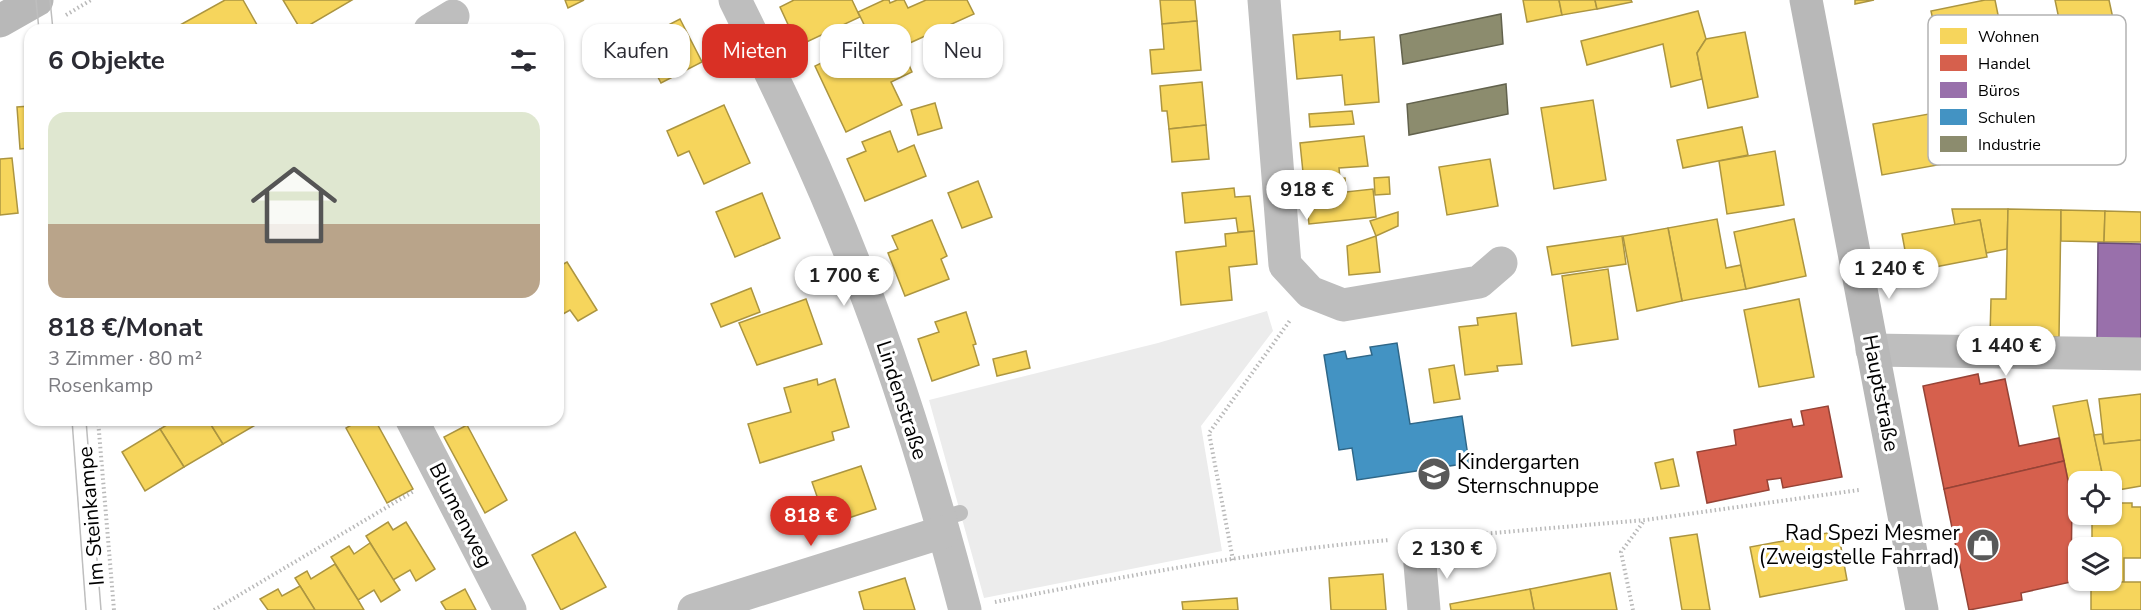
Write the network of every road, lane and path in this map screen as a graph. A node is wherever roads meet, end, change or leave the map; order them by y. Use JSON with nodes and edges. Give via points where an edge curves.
{"nodes":[{"id":1,"x":91,"y":0,"type":"edge"},
{"id":2,"x":735,"y":0,"type":"edge"},
{"id":3,"x":1264,"y":0,"type":"edge"},
{"id":4,"x":1806,"y":0,"type":"edge"},
{"id":5,"x":49,"y":9,"type":"edge"},
{"id":6,"x":0,"y":21,"type":"edge"},
{"id":7,"x":1501,"y":263,"type":"dead end"},
{"id":8,"x":1310,"y":292,"type":"junction"},
{"id":9,"x":1872,"y":350,"type":"junction"},
{"id":10,"x":2141,"y":354,"type":"edge"},
{"id":11,"x":99,"y":426,"type":"edge"},
{"id":12,"x":415,"y":426,"type":"edge"},
{"id":13,"x":440,"y":476,"type":"junction"},
{"id":14,"x":1645,"y":520,"type":"dead end"},
{"id":15,"x":947,"y":521,"type":"junction"},
{"id":16,"x":1419,"y":553,"type":"dead end"},
{"id":17,"x":1233,"y":560,"type":"dead end"},
{"id":18,"x":114,"y":610,"type":"edge"},
{"id":19,"x":214,"y":610,"type":"edge"},
{"id":20,"x":510,"y":610,"type":"edge"},
{"id":21,"x":694,"y":610,"type":"edge"},
{"id":22,"x":965,"y":610,"type":"edge"},
{"id":23,"x":1424,"y":610,"type":"edge"},
{"id":24,"x":1633,"y":610,"type":"edge"},
{"id":25,"x":1922,"y":610,"type":"edge"}],
"edges":[{"from":1,"to":5,"type":"path"},
{"from":2,"to":15,"type":"street","name":"Lindenstraße","via":[[786,104],[858,272]]},
{"from":3,"to":8,"type":"street","via":[[1285,266]]},
{"from":4,"to":9,"type":"main road","name":"Hauptstraße"},
{"from":5,"to":6,"type":"main road"},
{"from":7,"to":8,"type":"street","via":[[1479,282],[1343,305]]},
{"from":8,"to":17,"type":"path","via":[[1209,433]]},
{"from":9,"to":10,"type":"street"},
{"from":9,"to":25,"type":"main road","name":"Hauptstraße"},
{"from":11,"to":18,"type":"path","name":"Im Steinkampe"},
{"from":12,"to":13,"type":"street","name":"Blumenweg"},
{"from":13,"to":19,"type":"path"},
{"from":13,"to":20,"type":"street","name":"Blumenweg"},
{"from":14,"to":24,"type":"path","via":[[1621,552]]},
{"from":15,"to":21,"type":"street"},
{"from":15,"to":22,"type":"street","name":"Lindenstraße"},
{"from":16,"to":23,"type":"street"}]}
